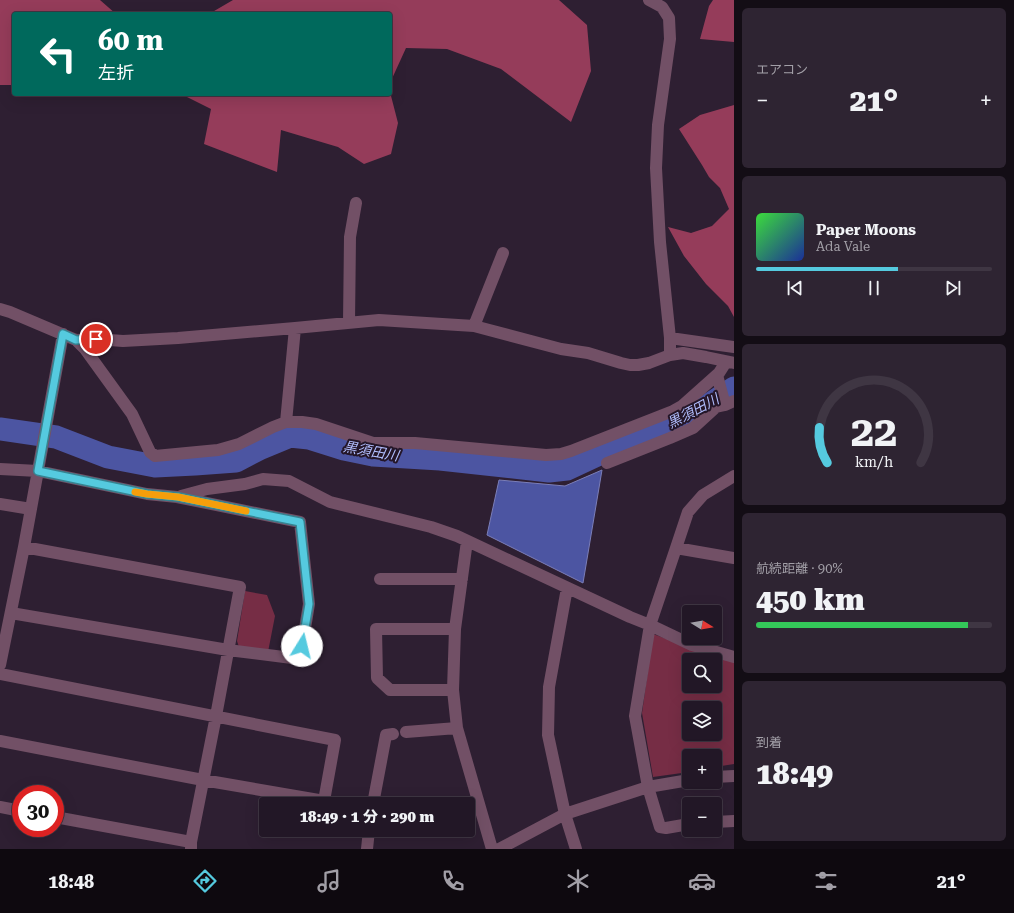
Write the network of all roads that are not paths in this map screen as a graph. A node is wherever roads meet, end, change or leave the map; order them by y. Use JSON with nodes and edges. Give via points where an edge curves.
{"nodes":[{"id":1,"x":649,"y":0,"type":"edge"},
{"id":2,"x":356,"y":203,"type":"dead end"},
{"id":3,"x":503,"y":253,"type":"dead end"},
{"id":4,"x":0,"y":310,"type":"edge"},
{"id":5,"x":349,"y":323,"type":"junction"},
{"id":6,"x":474,"y":326,"type":"junction"},
{"id":7,"x":295,"y":328,"type":"junction"},
{"id":8,"x":63,"y":334,"type":"junction"},
{"id":9,"x":670,"y":338,"type":"junction"},
{"id":10,"x":76,"y":340,"type":"junction"},
{"id":11,"x":734,"y":347,"type":"edge"},
{"id":12,"x":670,"y":355,"type":"junction"},
{"id":13,"x":730,"y":363,"type":"edge"},
{"id":14,"x":717,"y":375,"type":"junction"},
{"id":15,"x":730,"y":403,"type":"edge"},
{"id":16,"x":286,"y":422,"type":"junction"},
{"id":17,"x":607,"y":462,"type":"dead end"},
{"id":18,"x":38,"y":467,"type":"junction"},
{"id":19,"x":0,"y":468,"type":"edge"},
{"id":20,"x":734,"y":476,"type":"edge"},
{"id":21,"x":178,"y":497,"type":"junction"},
{"id":22,"x":0,"y":504,"type":"edge"},
{"id":23,"x":31,"y":509,"type":"junction"},
{"id":24,"x":467,"y":541,"type":"junction"},
{"id":25,"x":24,"y":547,"type":"junction"},
{"id":26,"x":676,"y":548,"type":"junction"},
{"id":27,"x":734,"y":558,"type":"edge"},
{"id":28,"x":380,"y":579,"type":"dead end"},
{"id":29,"x":462,"y":579,"type":"junction"},
{"id":30,"x":567,"y":588,"type":"junction"},
{"id":31,"x":11,"y":613,"type":"junction"},
{"id":32,"x":650,"y":625,"type":"junction"},
{"id":33,"x":455,"y":629,"type":"junction"},
{"id":34,"x":228,"y":650,"type":"junction"},
{"id":35,"x":734,"y":657,"type":"edge"},
{"id":36,"x":0,"y":665,"type":"edge"},
{"id":37,"x":0,"y":674,"type":"edge"},
{"id":38,"x":454,"y":690,"type":"junction"},
{"id":39,"x":216,"y":716,"type":"junction"},
{"id":40,"x":457,"y":728,"type":"junction"},
{"id":41,"x":406,"y":732,"type":"dead end"},
{"id":42,"x":393,"y":734,"type":"dead end"},
{"id":43,"x":0,"y":741,"type":"edge"},
{"id":44,"x":734,"y":776,"type":"edge"},
{"id":45,"x":722,"y":777,"type":"edge"},
{"id":46,"x":203,"y":780,"type":"junction"},
{"id":47,"x":682,"y":781,"type":"edge"},
{"id":48,"x":648,"y":787,"type":"junction"},
{"id":49,"x":306,"y":797,"type":"edge"},
{"id":50,"x":325,"y":797,"type":"edge"},
{"id":51,"x":374,"y":797,"type":"edge"},
{"id":52,"x":0,"y":807,"type":"edge"},
{"id":53,"x":12,"y":809,"type":"edge"},
{"id":54,"x":565,"y":814,"type":"junction"},
{"id":55,"x":64,"y":819,"type":"edge"},
{"id":56,"x":734,"y":821,"type":"edge"},
{"id":57,"x":722,"y":822,"type":"edge"},
{"id":58,"x":682,"y":825,"type":"edge"},
{"id":59,"x":368,"y":837,"type":"edge"},
{"id":60,"x":191,"y":846,"type":"edge"},
{"id":61,"x":366,"y":849,"type":"edge"},
{"id":62,"x":492,"y":849,"type":"edge"},
{"id":63,"x":499,"y":849,"type":"edge"},
{"id":64,"x":576,"y":849,"type":"edge"}],
"edges":[{"from":1,"to":9,"type":"street","via":[[662,7],[669,18],[670,39],[658,124],[656,168],[660,242]]},
{"from":2,"to":5,"type":"street","via":[[350,237]]},
{"from":3,"to":6,"type":"street"},
{"from":4,"to":8,"type":"street"},
{"from":5,"to":6,"type":"street","via":[[379,320]]},
{"from":5,"to":7,"type":"street"},
{"from":6,"to":12,"type":"street","via":[[561,349],[588,353],[622,364],[649,363]]},
{"from":7,"to":10,"type":"street","via":[[178,338]]},
{"from":7,"to":16,"type":"street"},
{"from":8,"to":10,"type":"street"},
{"from":8,"to":18,"type":"street"},
{"from":9,"to":11,"type":"street"},
{"from":9,"to":12,"type":"street"},
{"from":10,"to":16,"type":"street","via":[[132,414],[150,452],[155,456],[228,448]]},
{"from":12,"to":13,"type":"street","via":[[682,353]]},
{"from":13,"to":14,"type":"street"},
{"from":14,"to":15,"type":"street"},
{"from":14,"to":16,"type":"street","via":[[673,411],[553,456],[415,443],[372,443],[316,424]]},
{"from":15,"to":17,"type":"street","via":[[716,408],[693,428]]},
{"from":18,"to":19,"type":"street"},
{"from":18,"to":21,"type":"street","via":[[147,494]]},
{"from":18,"to":23,"type":"street"},
{"from":20,"to":26,"type":"street","via":[[703,495],[688,512]]},
{"from":21,"to":24,"type":"street","via":[[263,479],[289,481],[330,502],[431,527]]},
{"from":21,"to":34,"type":"street","via":[[300,522],[309,604],[300,659]]},
{"from":22,"to":23,"type":"street"},
{"from":23,"to":25,"type":"street"},
{"from":24,"to":29,"type":"street"},
{"from":24,"to":30,"type":"street"},
{"from":25,"to":31,"type":"street"},
{"from":25,"to":34,"type":"street","via":[[240,587]]},
{"from":26,"to":27,"type":"street"},
{"from":26,"to":32,"type":"street"},
{"from":28,"to":29,"type":"street"},
{"from":29,"to":33,"type":"street"},
{"from":30,"to":32,"type":"street"},
{"from":30,"to":54,"type":"street","via":[[549,687],[548,735]]},
{"from":31,"to":34,"type":"street"},
{"from":31,"to":36,"type":"street"},
{"from":32,"to":35,"type":"street","via":[[692,645]]},
{"from":32,"to":48,"type":"street","via":[[635,716]]},
{"from":33,"to":38,"type":"street"},
{"from":33,"to":38,"type":"street","via":[[376,629],[377,678],[390,690]]},
{"from":34,"to":39,"type":"street"},
{"from":37,"to":39,"type":"street"},
{"from":38,"to":40,"type":"street"},
{"from":39,"to":46,"type":"street"},
{"from":39,"to":50,"type":"street","via":[[335,740]]},
{"from":40,"to":41,"type":"street"},
{"from":40,"to":62,"type":"street"},
{"from":42,"to":51,"type":"street","via":[[386,734]]},
{"from":43,"to":46,"type":"street"},
{"from":44,"to":45,"type":"street"},
{"from":46,"to":49,"type":"street"},
{"from":46,"to":60,"type":"street"},
{"from":47,"to":48,"type":"street"},
{"from":48,"to":54,"type":"street"},
{"from":48,"to":58,"type":"street","via":[[660,827]]},
{"from":52,"to":53,"type":"street"},
{"from":54,"to":63,"type":"street"},
{"from":54,"to":64,"type":"street"},
{"from":55,"to":60,"type":"street"},
{"from":56,"to":57,"type":"street"},
{"from":59,"to":61,"type":"street"}]}
